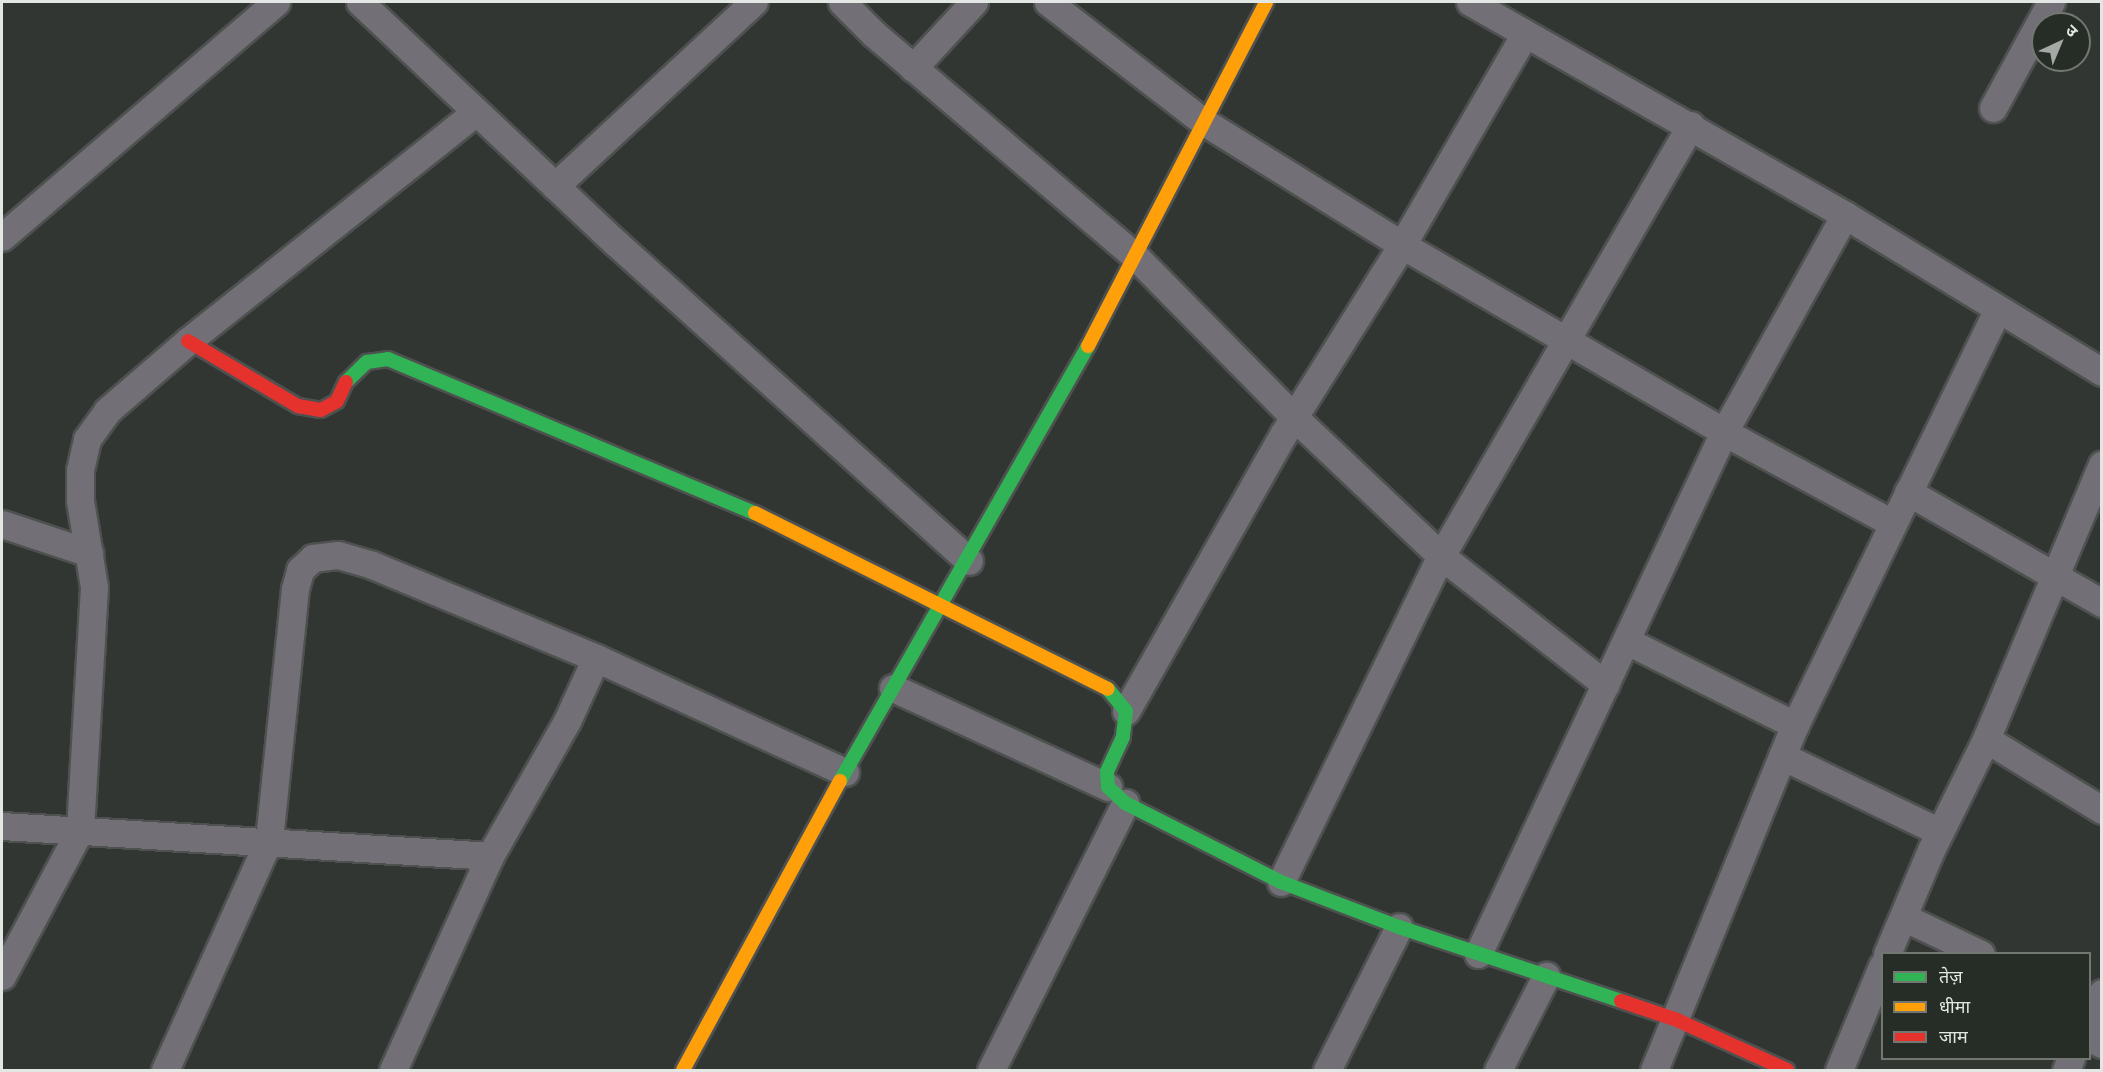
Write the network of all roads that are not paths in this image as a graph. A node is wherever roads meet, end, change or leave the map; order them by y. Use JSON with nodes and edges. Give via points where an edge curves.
{"nodes":[{"id":1,"x":276,"y":2,"type":"edge"},
{"id":2,"x":360,"y":2,"type":"edge"},
{"id":3,"x":754,"y":2,"type":"edge"},
{"id":4,"x":842,"y":2,"type":"edge"},
{"id":5,"x":974,"y":2,"type":"edge"},
{"id":6,"x":1048,"y":2,"type":"edge"},
{"id":7,"x":1266,"y":2,"type":"edge"},
{"id":8,"x":1470,"y":2,"type":"edge"},
{"id":9,"x":2050,"y":2,"type":"edge"},
{"id":10,"x":1525,"y":34,"type":"junction"},
{"id":11,"x":913,"y":68,"type":"junction"},
{"id":12,"x":1994,"y":108,"type":"dead end"},
{"id":13,"x":476,"y":112,"type":"junction"},
{"id":14,"x":1204,"y":122,"type":"junction"},
{"id":15,"x":1691,"y":125,"type":"junction"},
{"id":16,"x":555,"y":186,"type":"junction"},
{"id":17,"x":1845,"y":215,"type":"junction"},
{"id":18,"x":2,"y":237,"type":"edge"},
{"id":19,"x":1402,"y":245,"type":"junction"},
{"id":20,"x":1137,"y":258,"type":"junction"},
{"id":21,"x":1997,"y":310,"type":"junction"},
{"id":22,"x":1566,"y":338,"type":"junction"},
{"id":23,"x":188,"y":341,"type":"junction"},
{"id":24,"x":2102,"y":372,"type":"edge"},
{"id":25,"x":1294,"y":417,"type":"junction"},
{"id":26,"x":1724,"y":432,"type":"junction"},
{"id":27,"x":2102,"y":465,"type":"edge"},
{"id":28,"x":1908,"y":492,"type":"junction"},
{"id":29,"x":1892,"y":523,"type":"junction"},
{"id":30,"x":2,"y":524,"type":"edge"},
{"id":31,"x":89,"y":553,"type":"junction"},
{"id":32,"x":1441,"y":556,"type":"junction"},
{"id":33,"x":969,"y":561,"type":"junction"},
{"id":34,"x":2054,"y":578,"type":"junction"},
{"id":35,"x":2102,"y":603,"type":"edge"},
{"id":36,"x":940,"y":607,"type":"junction"},
{"id":37,"x":1627,"y":641,"type":"junction"},
{"id":38,"x":597,"y":658,"type":"junction"},
{"id":39,"x":1606,"y":685,"type":"junction"},
{"id":40,"x":893,"y":688,"type":"junction"},
{"id":41,"x":1126,"y":711,"type":"junction"},
{"id":42,"x":1795,"y":725,"type":"junction"},
{"id":43,"x":1986,"y":739,"type":"junction"},
{"id":44,"x":1782,"y":756,"type":"junction"},
{"id":45,"x":845,"y":772,"type":"junction"},
{"id":46,"x":1117,"y":795,"type":"junction"},
{"id":47,"x":2102,"y":810,"type":"edge"},
{"id":48,"x":2,"y":826,"type":"edge"},
{"id":49,"x":80,"y":830,"type":"junction"},
{"id":50,"x":1940,"y":832,"type":"junction"},
{"id":51,"x":269,"y":840,"type":"junction"},
{"id":52,"x":490,"y":856,"type":"junction"},
{"id":53,"x":1281,"y":882,"type":"junction"},
{"id":54,"x":1903,"y":917,"type":"junction"},
{"id":55,"x":1399,"y":927,"type":"junction"},
{"id":56,"x":1888,"y":952,"type":"edge"},
{"id":57,"x":1977,"y":952,"type":"edge"},
{"id":58,"x":1478,"y":954,"type":"junction"},
{"id":59,"x":1881,"y":968,"type":"edge"},
{"id":60,"x":2,"y":976,"type":"edge"},
{"id":61,"x":1546,"y":976,"type":"junction"},
{"id":62,"x":1677,"y":1020,"type":"junction"},
{"id":63,"x":165,"y":1071,"type":"edge"},
{"id":64,"x":393,"y":1071,"type":"edge"},
{"id":65,"x":683,"y":1071,"type":"edge"},
{"id":66,"x":992,"y":1071,"type":"edge"},
{"id":67,"x":1327,"y":1071,"type":"edge"},
{"id":68,"x":1498,"y":1071,"type":"edge"},
{"id":69,"x":1654,"y":1071,"type":"edge"},
{"id":70,"x":1787,"y":1071,"type":"edge"},
{"id":71,"x":1839,"y":1071,"type":"edge"}],
"edges":[{"from":1,"to":18,"type":"street"},
{"from":2,"to":13,"type":"street"},
{"from":3,"to":16,"type":"street"},
{"from":4,"to":11,"type":"street"},
{"from":5,"to":11,"type":"street"},
{"from":6,"to":14,"type":"street"},
{"from":7,"to":14,"type":"street"},
{"from":8,"to":10,"type":"street"},
{"from":9,"to":12,"type":"street"},
{"from":10,"to":15,"type":"street"},
{"from":10,"to":19,"type":"street"},
{"from":11,"to":20,"type":"street"},
{"from":13,"to":16,"type":"street"},
{"from":13,"to":23,"type":"street"},
{"from":14,"to":19,"type":"street"},
{"from":14,"to":20,"type":"street"},
{"from":15,"to":17,"type":"street"},
{"from":15,"to":22,"type":"street"},
{"from":16,"to":33,"type":"street"},
{"from":17,"to":21,"type":"street"},
{"from":17,"to":26,"type":"street"},
{"from":19,"to":22,"type":"street"},
{"from":19,"to":25,"type":"street"},
{"from":20,"to":25,"type":"street"},
{"from":20,"to":33,"type":"street"},
{"from":21,"to":24,"type":"street"},
{"from":21,"to":28,"type":"street"},
{"from":22,"to":26,"type":"street"},
{"from":22,"to":32,"type":"street"},
{"from":23,"to":31,"type":"street","via":[[107,411],[87,440],[80,491]]},
{"from":23,"to":36,"type":"street","via":[[298,406],[321,410],[337,401],[350,375],[367,362],[388,359],[417,368],[778,522]]},
{"from":25,"to":32,"type":"street"},
{"from":25,"to":41,"type":"street"},
{"from":26,"to":29,"type":"street"},
{"from":26,"to":37,"type":"street"},
{"from":27,"to":34,"type":"street"},
{"from":28,"to":29,"type":"street"},
{"from":28,"to":34,"type":"street"},
{"from":29,"to":42,"type":"street"},
{"from":30,"to":31,"type":"street"},
{"from":31,"to":49,"type":"street","via":[[94,587]]},
{"from":32,"to":39,"type":"street"},
{"from":32,"to":53,"type":"street"},
{"from":33,"to":36,"type":"street"},
{"from":34,"to":35,"type":"street"},
{"from":34,"to":43,"type":"street"},
{"from":36,"to":40,"type":"street"},
{"from":36,"to":41,"type":"street","via":[[1085,675],[1112,691]]},
{"from":37,"to":39,"type":"street"},
{"from":37,"to":42,"type":"street"},
{"from":38,"to":45,"type":"street"},
{"from":38,"to":51,"type":"street","via":[[372,565],[338,555],[313,558],[300,570],[295,589]]},
{"from":38,"to":52,"type":"street","via":[[567,721]]},
{"from":39,"to":58,"type":"street"},
{"from":40,"to":45,"type":"street"},
{"from":40,"to":46,"type":"street"},
{"from":41,"to":46,"type":"street","via":[[1123,737],[1107,772]]},
{"from":42,"to":44,"type":"street"},
{"from":43,"to":47,"type":"street"},
{"from":43,"to":50,"type":"street"},
{"from":44,"to":50,"type":"street"},
{"from":44,"to":62,"type":"street"},
{"from":45,"to":65,"type":"street"},
{"from":46,"to":53,"type":"street"},
{"from":46,"to":66,"type":"street"},
{"from":48,"to":49,"type":"street"},
{"from":49,"to":51,"type":"street"},
{"from":49,"to":60,"type":"street"},
{"from":50,"to":54,"type":"street"},
{"from":51,"to":52,"type":"street"},
{"from":51,"to":63,"type":"street"},
{"from":52,"to":64,"type":"street"},
{"from":53,"to":55,"type":"street"},
{"from":54,"to":56,"type":"street"},
{"from":54,"to":57,"type":"street"},
{"from":55,"to":58,"type":"street"},
{"from":55,"to":67,"type":"street"},
{"from":58,"to":61,"type":"street"},
{"from":59,"to":71,"type":"street"},
{"from":61,"to":62,"type":"street"},
{"from":61,"to":68,"type":"street"},
{"from":62,"to":69,"type":"street"},
{"from":62,"to":70,"type":"street"}]}
